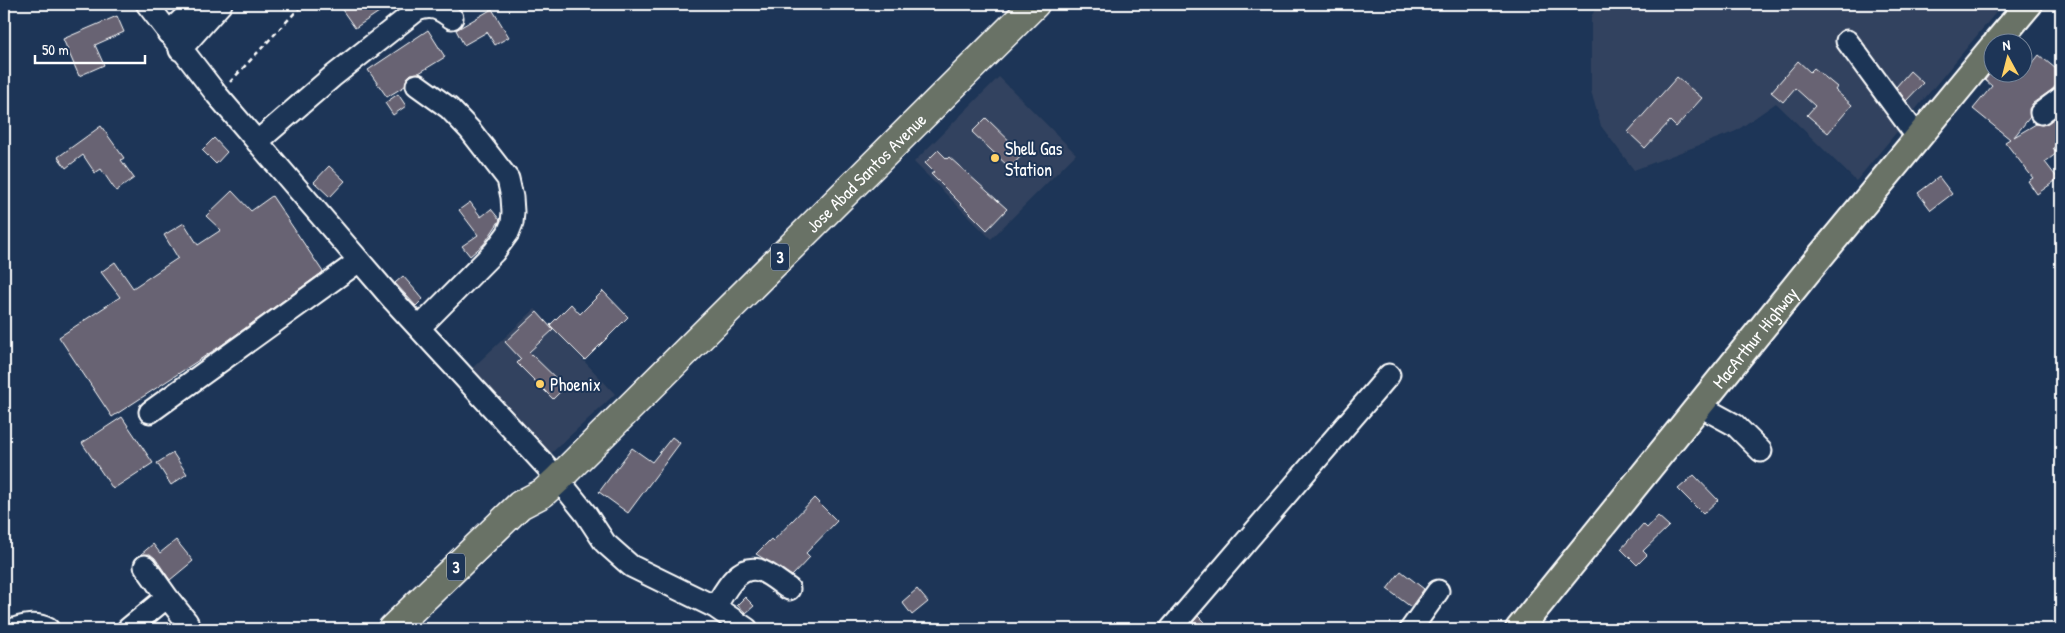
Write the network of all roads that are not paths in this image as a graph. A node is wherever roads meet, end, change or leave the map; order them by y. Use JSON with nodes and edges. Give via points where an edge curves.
{"nodes":[{"id":1,"x":147,"y":4,"type":"edge"},
{"id":2,"x":198,"y":4,"type":"edge"},
{"id":3,"x":221,"y":4,"type":"edge"},
{"id":4,"x":1014,"y":4,"type":"edge"},
{"id":5,"x":1035,"y":4,"type":"edge"},
{"id":6,"x":2029,"y":4,"type":"edge"},
{"id":7,"x":452,"y":18,"type":"dead end"},
{"id":8,"x":2005,"y":32,"type":"edge"},
{"id":9,"x":174,"y":41,"type":"junction"},
{"id":10,"x":1847,"y":41,"type":"dead end"},
{"id":11,"x":1982,"y":60,"type":"edge"},
{"id":12,"x":417,"y":85,"type":"dead end"},
{"id":13,"x":2061,"y":98,"type":"edge"},
{"id":14,"x":2041,"y":113,"type":"dead end"},
{"id":15,"x":1918,"y":139,"type":"junction"},
{"id":16,"x":257,"y":142,"type":"junction"},
{"id":17,"x":359,"y":261,"type":"junction"},
{"id":18,"x":419,"y":328,"type":"junction"},
{"id":19,"x":1389,"y":375,"type":"dead end"},
{"id":20,"x":1700,"y":406,"type":"junction"},
{"id":21,"x":150,"y":412,"type":"dead end"},
{"id":22,"x":1760,"y":451,"type":"dead end"},
{"id":23,"x":552,"y":472,"type":"junction"},
{"id":24,"x":145,"y":566,"type":"dead end"},
{"id":25,"x":789,"y":589,"type":"dead end"},
{"id":26,"x":1438,"y":591,"type":"dead end"},
{"id":27,"x":167,"y":598,"type":"junction"},
{"id":28,"x":715,"y":607,"type":"junction"},
{"id":29,"x":186,"y":627,"type":"edge"},
{"id":30,"x":14,"y":629,"type":"edge"},
{"id":31,"x":48,"y":629,"type":"edge"},
{"id":32,"x":128,"y":629,"type":"edge"},
{"id":33,"x":392,"y":629,"type":"edge"},
{"id":34,"x":747,"y":629,"type":"edge"},
{"id":35,"x":1171,"y":629,"type":"edge"},
{"id":36,"x":1411,"y":629,"type":"edge"},
{"id":37,"x":1519,"y":629,"type":"edge"}],
"edges":[{"from":1,"to":9,"type":"street"},
{"from":2,"to":9,"type":"street"},
{"from":3,"to":9,"type":"street"},
{"from":4,"to":23,"type":"highway","name":"Jose Abad Santos Avenue","number":"3","via":[[597,418]]},
{"from":5,"to":23,"type":"highway","name":"Jose Abad Santos Avenue","number":"3"},
{"from":6,"to":8,"type":"main road"},
{"from":7,"to":16,"type":"street","via":[[437,7],[417,10]]},
{"from":9,"to":16,"type":"street"},
{"from":10,"to":15,"type":"street"},
{"from":11,"to":15,"type":"main road","name":"MacArthur Highway"},
{"from":12,"to":18,"type":"street","via":[[449,108],[508,179],[513,212],[508,233],[494,252]]},
{"from":13,"to":14,"type":"street"},
{"from":15,"to":20,"type":"main road","name":"MacArthur Highway"},
{"from":16,"to":17,"type":"street"},
{"from":17,"to":18,"type":"street"},
{"from":17,"to":21,"type":"street"},
{"from":18,"to":23,"type":"street"},
{"from":19,"to":35,"type":"street"},
{"from":20,"to":22,"type":"street","via":[[1735,425]]},
{"from":20,"to":37,"type":"main road","name":"MacArthur Highway"},
{"from":23,"to":28,"type":"street","via":[[605,542],[631,566]]},
{"from":23,"to":33,"type":"highway","name":"Jose Abad Santos Avenue","number":"3","via":[[534,479],[520,505]]},
{"from":24,"to":27,"type":"street"},
{"from":25,"to":28,"type":"street","via":[[759,570],[747,570],[736,576]]},
{"from":26,"to":36,"type":"street"},
{"from":27,"to":29,"type":"street"},
{"from":27,"to":32,"type":"street"},
{"from":28,"to":34,"type":"street"},
{"from":30,"to":31,"type":"street","via":[[26,625]]}]}
